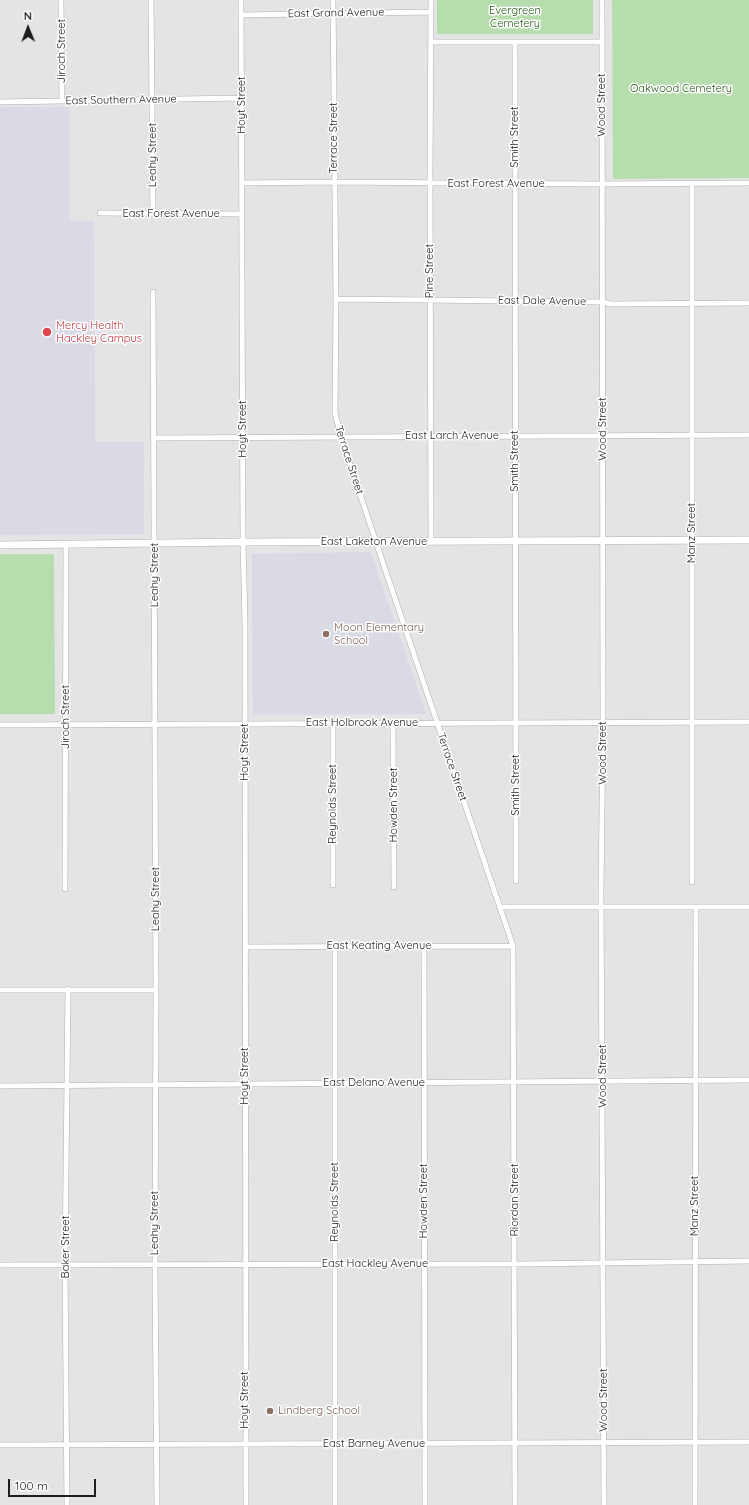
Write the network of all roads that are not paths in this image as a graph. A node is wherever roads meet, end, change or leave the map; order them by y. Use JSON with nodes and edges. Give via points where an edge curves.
{"nodes":[{"id":1,"x":61,"y":0,"type":"edge"},
{"id":2,"x":151,"y":0,"type":"edge"},
{"id":3,"x":241,"y":0,"type":"edge"},
{"id":4,"x":333,"y":0,"type":"edge"},
{"id":5,"x":431,"y":0,"type":"edge"},
{"id":6,"x":602,"y":0,"type":"edge"},
{"id":7,"x":431,"y":12,"type":"junction"},
{"id":8,"x":333,"y":13,"type":"junction"},
{"id":9,"x":241,"y":15,"type":"junction"},
{"id":10,"x":431,"y":42,"type":"junction"},
{"id":11,"x":515,"y":42,"type":"junction"},
{"id":12,"x":602,"y":42,"type":"junction"},
{"id":13,"x":242,"y":98,"type":"junction"},
{"id":14,"x":152,"y":100,"type":"junction"},
{"id":15,"x":62,"y":101,"type":"junction"},
{"id":16,"x":0,"y":102,"type":"edge"},
{"id":17,"x":334,"y":182,"type":"junction"},
{"id":18,"x":430,"y":183,"type":"junction"},
{"id":19,"x":749,"y":183,"type":"edge"},
{"id":20,"x":242,"y":184,"type":"junction"},
{"id":21,"x":515,"y":184,"type":"junction"},
{"id":22,"x":602,"y":184,"type":"junction"},
{"id":23,"x":692,"y":184,"type":"junction"},
{"id":24,"x":153,"y":213,"type":"junction"},
{"id":25,"x":100,"y":214,"type":"dead end"},
{"id":26,"x":242,"y":214,"type":"junction"},
{"id":27,"x":153,"y":292,"type":"dead end"},
{"id":28,"x":336,"y":299,"type":"junction"},
{"id":29,"x":430,"y":300,"type":"junction"},
{"id":30,"x":515,"y":301,"type":"junction"},
{"id":31,"x":603,"y":302,"type":"junction"},
{"id":32,"x":692,"y":303,"type":"junction"},
{"id":33,"x":749,"y":303,"type":"edge"},
{"id":34,"x":692,"y":435,"type":"junction"},
{"id":35,"x":749,"y":435,"type":"edge"},
{"id":36,"x":430,"y":436,"type":"junction"},
{"id":37,"x":515,"y":436,"type":"junction"},
{"id":38,"x":602,"y":436,"type":"junction"},
{"id":39,"x":341,"y":437,"type":"junction"},
{"id":40,"x":155,"y":438,"type":"junction"},
{"id":41,"x":243,"y":438,"type":"junction"},
{"id":42,"x":692,"y":540,"type":"junction"},
{"id":43,"x":749,"y":540,"type":"edge"},
{"id":44,"x":515,"y":541,"type":"junction"},
{"id":45,"x":603,"y":541,"type":"junction"},
{"id":46,"x":243,"y":542,"type":"junction"},
{"id":47,"x":376,"y":542,"type":"junction"},
{"id":48,"x":431,"y":542,"type":"junction"},
{"id":49,"x":66,"y":544,"type":"junction"},
{"id":50,"x":155,"y":544,"type":"junction"},
{"id":51,"x":0,"y":546,"type":"edge"},
{"id":52,"x":393,"y":722,"type":"junction"},
{"id":53,"x":516,"y":722,"type":"junction"},
{"id":54,"x":603,"y":722,"type":"junction"},
{"id":55,"x":692,"y":722,"type":"junction"},
{"id":56,"x":749,"y":722,"type":"edge"},
{"id":57,"x":333,"y":723,"type":"junction"},
{"id":58,"x":437,"y":723,"type":"junction"},
{"id":59,"x":66,"y":724,"type":"junction"},
{"id":60,"x":155,"y":724,"type":"junction"},
{"id":61,"x":245,"y":724,"type":"junction"},
{"id":62,"x":0,"y":725,"type":"edge"},
{"id":63,"x":516,"y":881,"type":"dead end"},
{"id":64,"x":692,"y":882,"type":"dead end"},
{"id":65,"x":333,"y":885,"type":"dead end"},
{"id":66,"x":394,"y":887,"type":"dead end"},
{"id":67,"x":65,"y":889,"type":"dead end"},
{"id":68,"x":497,"y":898,"type":"joint"},
{"id":69,"x":500,"y":907,"type":"junction"},
{"id":70,"x":601,"y":907,"type":"junction"},
{"id":71,"x":696,"y":907,"type":"junction"},
{"id":72,"x":749,"y":907,"type":"edge"},
{"id":73,"x":335,"y":946,"type":"junction"},
{"id":74,"x":424,"y":946,"type":"junction"},
{"id":75,"x":513,"y":946,"type":"junction"},
{"id":76,"x":244,"y":947,"type":"junction"},
{"id":77,"x":0,"y":990,"type":"edge"},
{"id":78,"x":68,"y":990,"type":"junction"},
{"id":79,"x":156,"y":990,"type":"junction"},
{"id":80,"x":695,"y":1080,"type":"junction"},
{"id":81,"x":749,"y":1080,"type":"edge"},
{"id":82,"x":603,"y":1081,"type":"junction"},
{"id":83,"x":514,"y":1082,"type":"junction"},
{"id":84,"x":335,"y":1083,"type":"junction"},
{"id":85,"x":424,"y":1083,"type":"junction"},
{"id":86,"x":156,"y":1084,"type":"junction"},
{"id":87,"x":245,"y":1084,"type":"junction"},
{"id":88,"x":67,"y":1085,"type":"junction"},
{"id":89,"x":0,"y":1086,"type":"edge"},
{"id":90,"x":695,"y":1261,"type":"junction"},
{"id":91,"x":749,"y":1261,"type":"edge"},
{"id":92,"x":424,"y":1263,"type":"junction"},
{"id":93,"x":604,"y":1263,"type":"junction"},
{"id":94,"x":65,"y":1264,"type":"junction"},
{"id":95,"x":155,"y":1264,"type":"junction"},
{"id":96,"x":245,"y":1264,"type":"junction"},
{"id":97,"x":335,"y":1264,"type":"junction"},
{"id":98,"x":515,"y":1264,"type":"junction"},
{"id":99,"x":0,"y":1265,"type":"edge"},
{"id":100,"x":515,"y":1442,"type":"junction"},
{"id":101,"x":604,"y":1442,"type":"junction"},
{"id":102,"x":696,"y":1442,"type":"junction"},
{"id":103,"x":749,"y":1442,"type":"edge"},
{"id":104,"x":425,"y":1443,"type":"junction"},
{"id":105,"x":67,"y":1444,"type":"junction"},
{"id":106,"x":156,"y":1444,"type":"junction"},
{"id":107,"x":246,"y":1444,"type":"junction"},
{"id":108,"x":335,"y":1444,"type":"junction"},
{"id":109,"x":0,"y":1445,"type":"edge"},
{"id":110,"x":67,"y":1505,"type":"edge"},
{"id":111,"x":157,"y":1505,"type":"edge"},
{"id":112,"x":246,"y":1505,"type":"edge"},
{"id":113,"x":335,"y":1505,"type":"edge"},
{"id":114,"x":425,"y":1505,"type":"edge"},
{"id":115,"x":515,"y":1505,"type":"edge"},
{"id":116,"x":604,"y":1505,"type":"edge"},
{"id":117,"x":695,"y":1505,"type":"edge"}],
"edges":[{"from":1,"to":15,"type":"street","name":"Jiroch Street"},
{"from":2,"to":14,"type":"street","name":"Leahy Street"},
{"from":3,"to":9,"type":"street","name":"Hoyt Street"},
{"from":4,"to":8,"type":"street","name":"Terrace Street"},
{"from":5,"to":7,"type":"street","name":"Pine Street"},
{"from":6,"to":12,"type":"street","name":"Wood Street"},
{"from":7,"to":8,"type":"street","name":"East Grand Avenue"},
{"from":7,"to":10,"type":"street","name":"Pine Street"},
{"from":8,"to":9,"type":"street","name":"East Grand Avenue"},
{"from":8,"to":17,"type":"street","name":"Terrace Street"},
{"from":9,"to":13,"type":"street","name":"Hoyt Street"},
{"from":10,"to":11,"type":"street"},
{"from":10,"to":18,"type":"street","name":"Pine Street"},
{"from":11,"to":12,"type":"street"},
{"from":11,"to":21,"type":"street","name":"Smith Street"},
{"from":12,"to":22,"type":"street","name":"Wood Street"},
{"from":13,"to":14,"type":"street","name":"East Southern Avenue"},
{"from":13,"to":20,"type":"street","name":"Hoyt Street"},
{"from":14,"to":15,"type":"street","name":"East Southern Avenue"},
{"from":14,"to":24,"type":"street","name":"Leahy Street"},
{"from":15,"to":16,"type":"street","name":"East Southern Avenue"},
{"from":17,"to":18,"type":"street","name":"East Forest Avenue"},
{"from":17,"to":20,"type":"street","name":"East Forest Avenue"},
{"from":17,"to":28,"type":"street","name":"Terrace Street"},
{"from":18,"to":21,"type":"street","name":"East Forest Avenue"},
{"from":18,"to":29,"type":"street","name":"Pine Street"},
{"from":19,"to":23,"type":"street","name":"East Forest Avenue"},
{"from":20,"to":26,"type":"street","name":"Hoyt Street"},
{"from":21,"to":22,"type":"street","name":"East Forest Avenue"},
{"from":21,"to":30,"type":"street","name":"Smith Street"},
{"from":22,"to":23,"type":"street","name":"East Forest Avenue"},
{"from":22,"to":31,"type":"street","name":"Wood Street"},
{"from":23,"to":32,"type":"street","name":"Manz Street"},
{"from":24,"to":25,"type":"street","name":"East Forest Avenue"},
{"from":24,"to":26,"type":"street","name":"East Forest Avenue"},
{"from":26,"to":41,"type":"street","name":"Hoyt Street"},
{"from":27,"to":40,"type":"street","name":"Leahy Street"},
{"from":28,"to":29,"type":"street","name":"East Dale Avenue"},
{"from":28,"to":39,"type":"street","name":"Terrace Street","via":[[335,413]]},
{"from":29,"to":30,"type":"street","name":"East Dale Avenue"},
{"from":29,"to":36,"type":"street","name":"Pine Street"},
{"from":30,"to":31,"type":"street","name":"East Dale Avenue"},
{"from":30,"to":37,"type":"street","name":"Smith Street"},
{"from":31,"to":32,"type":"street","name":"East Dale Avenue"},
{"from":31,"to":38,"type":"street","name":"Wood Street"},
{"from":32,"to":33,"type":"street","name":"East Dale Avenue"},
{"from":32,"to":34,"type":"street","name":"Manz Street"},
{"from":34,"to":35,"type":"street","name":"East Larch Avenue"},
{"from":34,"to":38,"type":"street","name":"East Larch Avenue"},
{"from":34,"to":42,"type":"street","name":"Manz Street"},
{"from":36,"to":37,"type":"street","name":"East Larch Avenue"},
{"from":36,"to":39,"type":"street","name":"East Larch Avenue"},
{"from":36,"to":48,"type":"street","name":"Pine Street"},
{"from":37,"to":38,"type":"street","name":"East Larch Avenue"},
{"from":37,"to":44,"type":"street","name":"Smith Street"},
{"from":38,"to":45,"type":"street","name":"Wood Street"},
{"from":39,"to":41,"type":"street","name":"East Larch Avenue"},
{"from":39,"to":47,"type":"street","name":"Terrace Street"},
{"from":40,"to":41,"type":"street","name":"East Larch Avenue"},
{"from":40,"to":50,"type":"street","name":"Leahy Street"},
{"from":41,"to":46,"type":"street","name":"Hoyt Street"},
{"from":42,"to":43,"type":"main road","name":"East Laketon Avenue"},
{"from":42,"to":45,"type":"main road","name":"East Laketon Avenue"},
{"from":42,"to":55,"type":"street","name":"Manz Street"},
{"from":44,"to":45,"type":"main road","name":"East Laketon Avenue"},
{"from":44,"to":48,"type":"main road","name":"East Laketon Avenue"},
{"from":44,"to":53,"type":"street","name":"Smith Street"},
{"from":45,"to":54,"type":"street","name":"Wood Street"},
{"from":46,"to":47,"type":"main road","name":"East Laketon Avenue"},
{"from":46,"to":50,"type":"main road","name":"East Laketon Avenue"},
{"from":46,"to":61,"type":"street","name":"Hoyt Street"},
{"from":47,"to":48,"type":"main road","name":"East Laketon Avenue"},
{"from":47,"to":58,"type":"street","name":"Terrace Street"},
{"from":49,"to":50,"type":"main road","name":"East Laketon Avenue"},
{"from":49,"to":51,"type":"main road","name":"East Laketon Avenue"},
{"from":49,"to":59,"type":"street","name":"Jiroch Street"},
{"from":50,"to":60,"type":"street","name":"Leahy Street"},
{"from":52,"to":57,"type":"street","name":"East Holbrook Avenue"},
{"from":52,"to":58,"type":"street","name":"East Holbrook Avenue"},
{"from":52,"to":66,"type":"street","name":"Howden Street"},
{"from":53,"to":54,"type":"street","name":"East Holbrook Avenue"},
{"from":53,"to":58,"type":"street","name":"East Holbrook Avenue"},
{"from":53,"to":63,"type":"street","name":"Smith Street"},
{"from":54,"to":55,"type":"street","name":"East Holbrook Avenue"},
{"from":54,"to":70,"type":"street","name":"Wood Street"},
{"from":55,"to":56,"type":"street","name":"East Holbrook Avenue"},
{"from":55,"to":64,"type":"street","name":"Manz Street"},
{"from":57,"to":61,"type":"street","name":"East Holbrook Avenue"},
{"from":57,"to":65,"type":"street","name":"Reynolds Street"},
{"from":58,"to":68,"type":"street","name":"Terrace Street"},
{"from":59,"to":60,"type":"street","name":"East Holbrook Avenue"},
{"from":59,"to":62,"type":"street","name":"East Holbrook Avenue"},
{"from":59,"to":67,"type":"street","name":"Jiroch Street"},
{"from":60,"to":61,"type":"street","name":"East Holbrook Avenue"},
{"from":60,"to":79,"type":"street","name":"Leahy Street"},
{"from":61,"to":76,"type":"street","name":"Hoyt Street"},
{"from":68,"to":69,"type":"street","name":"Riordan Street"},
{"from":69,"to":70,"type":"street"},
{"from":69,"to":75,"type":"street","name":"Riordan Street"},
{"from":70,"to":71,"type":"street"},
{"from":70,"to":82,"type":"street","name":"Wood Street"},
{"from":71,"to":72,"type":"street"},
{"from":71,"to":80,"type":"street","name":"Manz Street"},
{"from":73,"to":74,"type":"street","name":"East Keating Avenue"},
{"from":73,"to":76,"type":"street","name":"East Keating Avenue"},
{"from":73,"to":84,"type":"street","name":"Reynolds Street"},
{"from":74,"to":75,"type":"street","name":"East Keating Avenue"},
{"from":74,"to":85,"type":"street","name":"Howden Street"},
{"from":75,"to":83,"type":"street","name":"Riordan Street"},
{"from":76,"to":87,"type":"street","name":"Hoyt Street"},
{"from":77,"to":78,"type":"street"},
{"from":78,"to":79,"type":"street"},
{"from":78,"to":88,"type":"street","name":"Baker Street"},
{"from":79,"to":86,"type":"street","name":"Leahy Street"},
{"from":80,"to":81,"type":"street","name":"East Delano Avenue"},
{"from":80,"to":82,"type":"street","name":"East Delano Avenue"},
{"from":80,"to":90,"type":"street","name":"Manz Street"},
{"from":82,"to":83,"type":"street","name":"East Delano Avenue"},
{"from":82,"to":93,"type":"street","name":"Wood Street"},
{"from":83,"to":85,"type":"street","name":"East Delano Avenue"},
{"from":83,"to":98,"type":"street","name":"Riordan Street"},
{"from":84,"to":85,"type":"street","name":"East Delano Avenue"},
{"from":84,"to":87,"type":"street","name":"East Delano Avenue"},
{"from":84,"to":97,"type":"street","name":"Reynolds Street"},
{"from":85,"to":92,"type":"street","name":"Howden Street"},
{"from":86,"to":87,"type":"street","name":"East Delano Avenue"},
{"from":86,"to":88,"type":"street","name":"East Delano Avenue"},
{"from":86,"to":95,"type":"street","name":"Leahy Street"},
{"from":87,"to":96,"type":"street","name":"Hoyt Street"},
{"from":88,"to":89,"type":"street","name":"East Delano Avenue"},
{"from":88,"to":94,"type":"street","name":"Baker Street"},
{"from":90,"to":91,"type":"street","name":"East Hackley Avenue"},
{"from":90,"to":93,"type":"street","name":"East Hackley Avenue"},
{"from":90,"to":102,"type":"street","name":"Manz Street"},
{"from":92,"to":97,"type":"street","name":"East Hackley Avenue"},
{"from":92,"to":98,"type":"street","name":"East Hackley Avenue"},
{"from":92,"to":104,"type":"street","name":"Howden Street"},
{"from":93,"to":98,"type":"street","name":"East Hackley Avenue"},
{"from":93,"to":101,"type":"street","name":"Wood Street"},
{"from":94,"to":95,"type":"street","name":"East Hackley Avenue"},
{"from":94,"to":99,"type":"street","name":"East Hackley Avenue"},
{"from":94,"to":105,"type":"street","name":"Baker Street"},
{"from":95,"to":96,"type":"street","name":"East Hackley Avenue"},
{"from":95,"to":106,"type":"street","name":"Leahy Street"},
{"from":96,"to":97,"type":"street","name":"East Hackley Avenue"},
{"from":96,"to":107,"type":"street","name":"Hoyt Street"},
{"from":97,"to":108,"type":"street","name":"Reynolds Street"},
{"from":98,"to":100,"type":"street","name":"Riordan Street"},
{"from":100,"to":101,"type":"street","name":"East Barney Avenue"},
{"from":100,"to":104,"type":"street","name":"East Barney Avenue"},
{"from":100,"to":115,"type":"street","name":"Riordan Street"},
{"from":101,"to":102,"type":"street","name":"East Barney Avenue"},
{"from":101,"to":116,"type":"street","name":"Wood Street"},
{"from":102,"to":103,"type":"street","name":"East Barney Avenue"},
{"from":102,"to":117,"type":"street","name":"Manz Street"},
{"from":104,"to":108,"type":"street","name":"East Barney Avenue"},
{"from":104,"to":114,"type":"street","name":"Howden Street"},
{"from":105,"to":106,"type":"street","name":"East Barney Avenue"},
{"from":105,"to":109,"type":"street","name":"East Barney Avenue"},
{"from":105,"to":110,"type":"street","name":"Baker Street"},
{"from":106,"to":107,"type":"street","name":"East Barney Avenue"},
{"from":106,"to":111,"type":"street","name":"Leahy Street"},
{"from":107,"to":108,"type":"street","name":"East Barney Avenue"},
{"from":107,"to":112,"type":"street","name":"Hoyt Street"},
{"from":108,"to":113,"type":"street","name":"Reynolds Street"}]}
